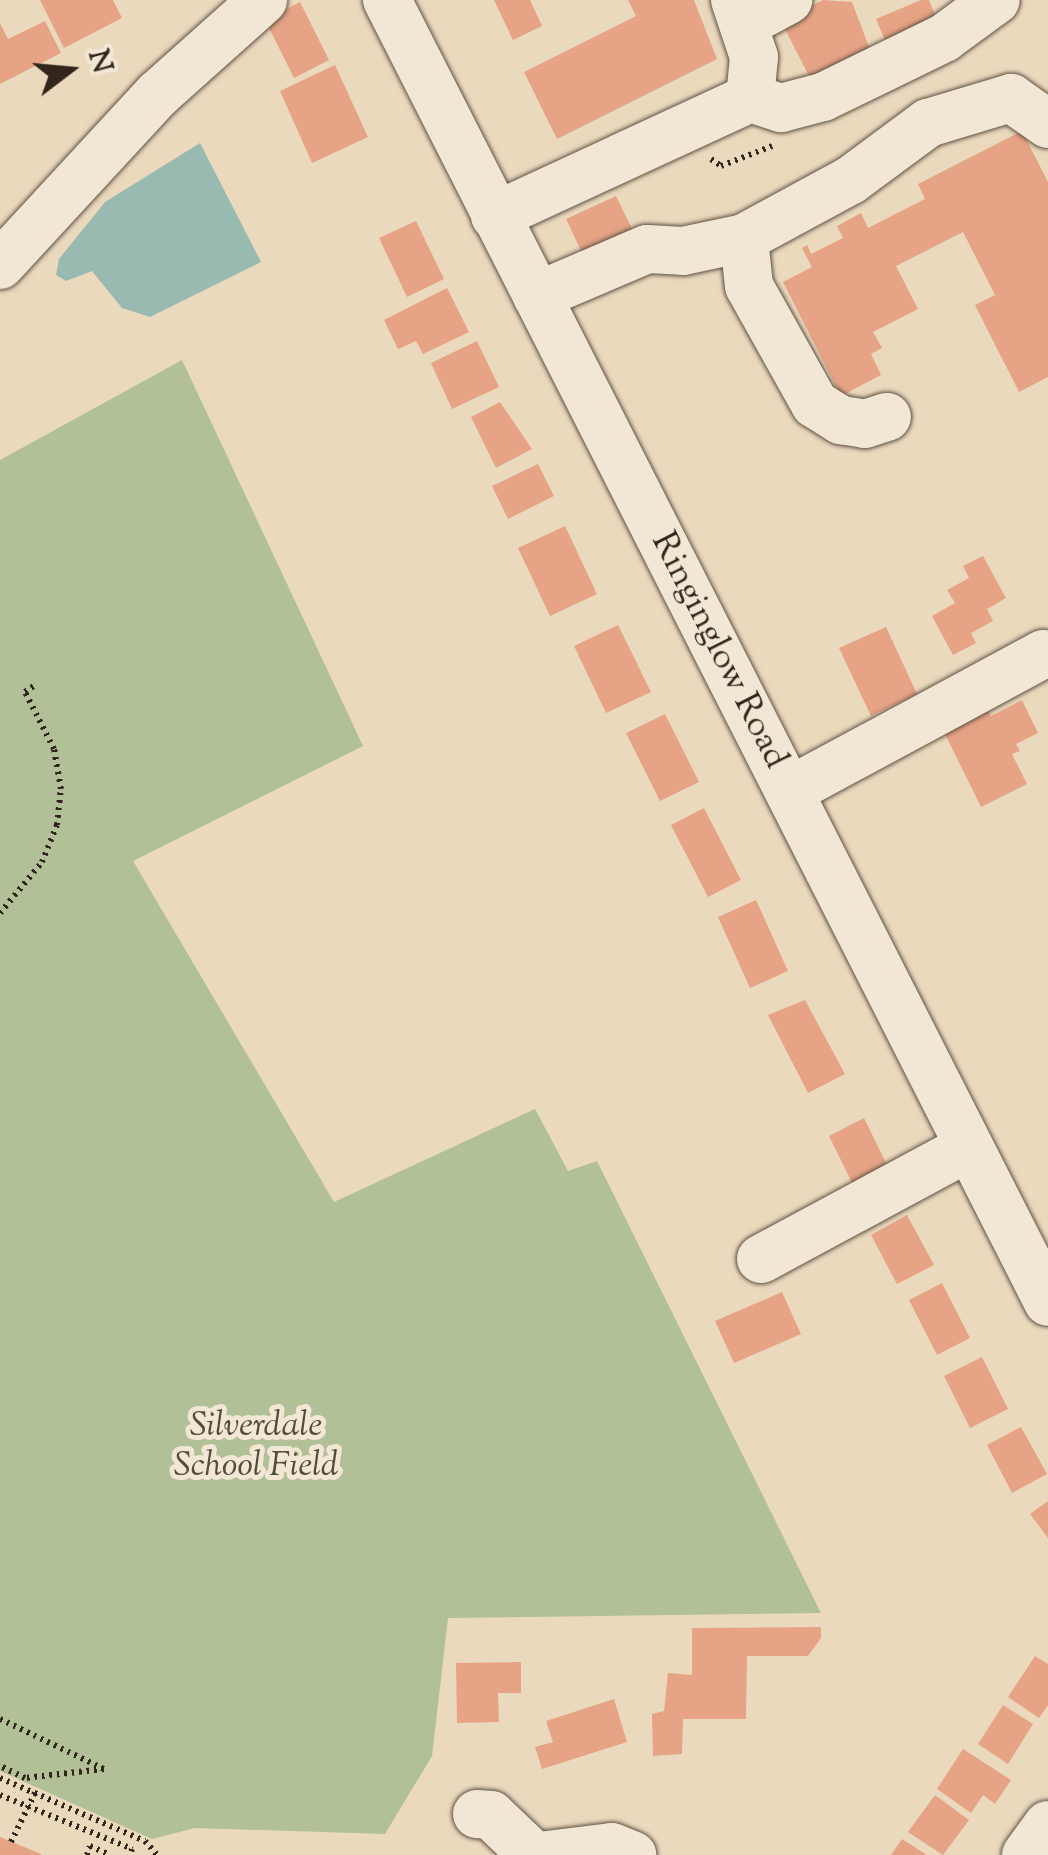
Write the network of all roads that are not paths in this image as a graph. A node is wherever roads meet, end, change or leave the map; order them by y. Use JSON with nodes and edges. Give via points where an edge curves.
{"nodes":[{"id":1,"x":263,"y":0,"type":"edge"},
{"id":2,"x":387,"y":0,"type":"edge"},
{"id":3,"x":996,"y":0,"type":"edge"},
{"id":4,"x":757,"y":7,"type":"edge"},
{"id":5,"x":750,"y":98,"type":"junction"},
{"id":6,"x":1048,"y":124,"type":"edge"},
{"id":7,"x":495,"y":216,"type":"junction"},
{"id":8,"x":744,"y":238,"type":"junction"},
{"id":9,"x":0,"y":265,"type":"edge"},
{"id":10,"x":538,"y":296,"type":"junction"},
{"id":11,"x":887,"y":417,"type":"dead end"},
{"id":12,"x":1043,"y":654,"type":"dead end"},
{"id":13,"x":789,"y":791,"type":"junction"},
{"id":14,"x":970,"y":1147,"type":"junction"},
{"id":15,"x":761,"y":1259,"type":"dead end"},
{"id":16,"x":1048,"y":1302,"type":"edge"},
{"id":17,"x":477,"y":1814,"type":"dead end"},
{"id":18,"x":1048,"y":1825,"type":"edge"},
{"id":19,"x":532,"y":1855,"type":"edge"},
{"id":20,"x":547,"y":1855,"type":"edge"},
{"id":21,"x":632,"y":1855,"type":"edge"},
{"id":22,"x":1026,"y":1855,"type":"edge"}],
"edges":[{"from":1,"to":9,"type":"street","via":[[158,94]]},
{"from":2,"to":7,"type":"street","name":"Ringinglow Road"},
{"from":3,"to":5,"type":"street","via":[[944,38],[823,97],[780,108]]},
{"from":4,"to":5,"type":"street"},
{"from":5,"to":7,"type":"street"},
{"from":6,"to":8,"type":"street","via":[[1011,98],[928,123],[851,180]]},
{"from":7,"to":10,"type":"street","name":"Ringinglow Road"},
{"from":8,"to":10,"type":"street","via":[[720,247],[631,254]]},
{"from":8,"to":11,"type":"street","via":[[749,286],[815,404],[840,420],[866,424]]},
{"from":10,"to":13,"type":"street","name":"Ringinglow Road"},
{"from":12,"to":13,"type":"street"},
{"from":13,"to":14,"type":"street","name":"Ringinglow Road"},
{"from":14,"to":15,"type":"street"},
{"from":14,"to":16,"type":"street","name":"Ringinglow Road"},
{"from":17,"to":19,"type":"street","via":[[491,1815]]},
{"from":18,"to":22,"type":"street"},
{"from":20,"to":21,"type":"street","via":[[612,1846]]}]}
